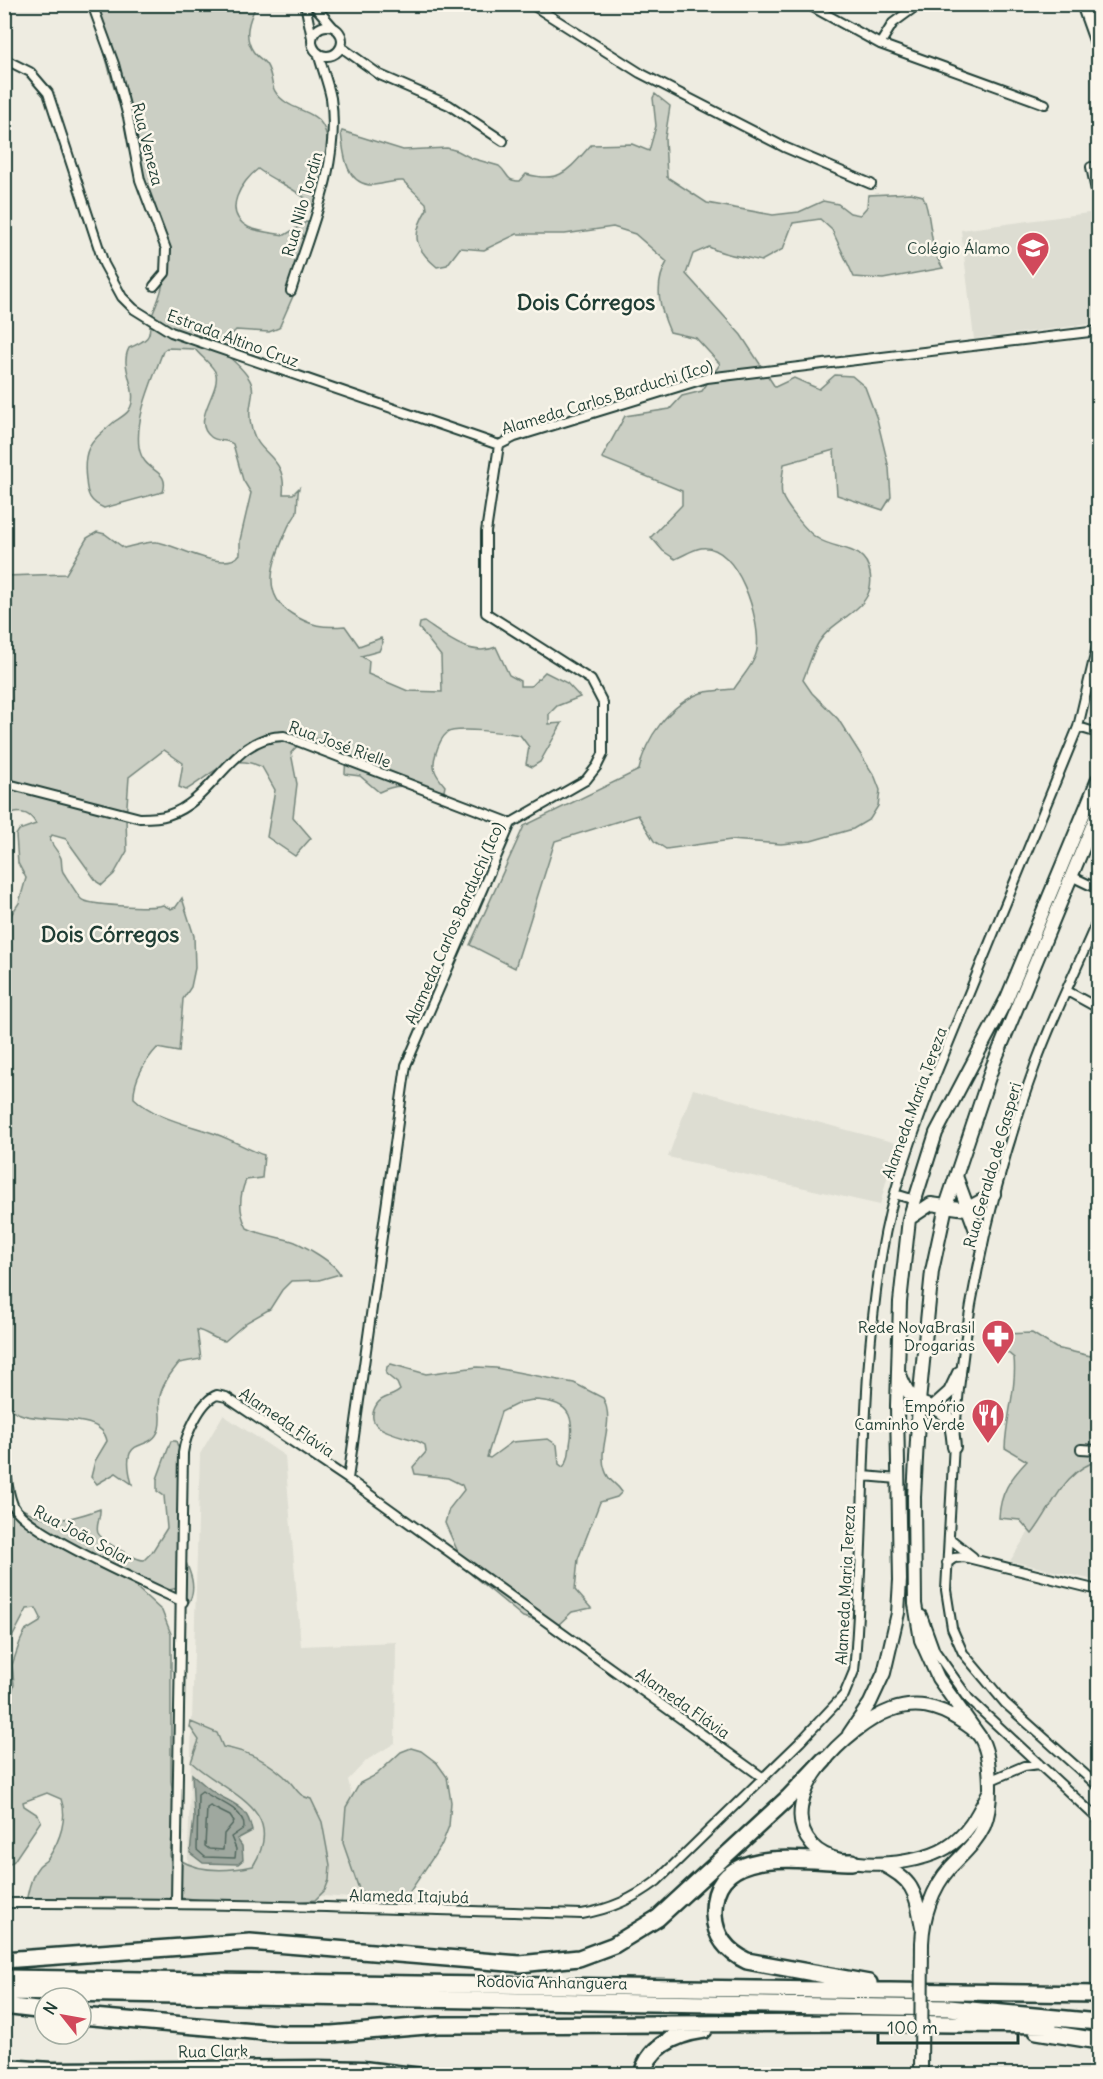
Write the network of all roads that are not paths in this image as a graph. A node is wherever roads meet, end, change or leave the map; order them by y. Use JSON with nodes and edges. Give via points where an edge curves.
{"nodes":[{"id":1,"x":92,"y":4,"type":"edge"},
{"id":2,"x":305,"y":4,"type":"edge"},
{"id":3,"x":313,"y":4,"type":"edge"},
{"id":4,"x":531,"y":4,"type":"edge"},
{"id":5,"x":807,"y":4,"type":"edge"},
{"id":6,"x":919,"y":4,"type":"edge"},
{"id":7,"x":1083,"y":4,"type":"edge"},
{"id":8,"x":1097,"y":4,"type":"edge"},
{"id":9,"x":1098,"y":9,"type":"edge"},
{"id":10,"x":334,"y":28,"type":"junction"},
{"id":11,"x":312,"y":40,"type":"junction"},
{"id":12,"x":880,"y":44,"type":"junction"},
{"id":13,"x":1098,"y":46,"type":"edge"},
{"id":14,"x":341,"y":47,"type":"junction"},
{"id":15,"x":318,"y":53,"type":"junction"},
{"id":16,"x":4,"y":59,"type":"edge"},
{"id":17,"x":1045,"y":104,"type":"dead end"},
{"id":18,"x":503,"y":141,"type":"dead end"},
{"id":19,"x":1091,"y":167,"type":"dead end"},
{"id":20,"x":871,"y":184,"type":"dead end"},
{"id":21,"x":1098,"y":200,"type":"edge"},
{"id":22,"x":154,"y":286,"type":"dead end"},
{"id":23,"x":291,"y":291,"type":"dead end"},
{"id":24,"x":1098,"y":331,"type":"edge"},
{"id":25,"x":499,"y":445,"type":"junction"},
{"id":26,"x":1098,"y":642,"type":"edge"},
{"id":27,"x":1078,"y":727,"type":"junction"},
{"id":28,"x":1098,"y":733,"type":"edge"},
{"id":29,"x":1098,"y":779,"type":"edge"},
{"id":30,"x":4,"y":783,"type":"edge"},
{"id":31,"x":1098,"y":812,"type":"edge"},
{"id":32,"x":512,"y":823,"type":"junction"},
{"id":33,"x":1073,"y":877,"type":"junction"},
{"id":34,"x":1098,"y":889,"type":"edge"},
{"id":35,"x":1098,"y":919,"type":"edge"},
{"id":36,"x":1067,"y":991,"type":"junction"},
{"id":37,"x":1098,"y":1008,"type":"edge"},
{"id":38,"x":956,"y":1176,"type":"junction"},
{"id":39,"x":895,"y":1194,"type":"junction"},
{"id":40,"x":994,"y":1194,"type":"junction"},
{"id":41,"x":915,"y":1200,"type":"junction"},
{"id":42,"x":946,"y":1206,"type":"junction"},
{"id":43,"x":966,"y":1209,"type":"junction"},
{"id":44,"x":909,"y":1219,"type":"junction"},
{"id":45,"x":981,"y":1244,"type":"junction"},
{"id":46,"x":899,"y":1373,"type":"junction"},
{"id":47,"x":959,"y":1374,"type":"junction"},
{"id":48,"x":919,"y":1402,"type":"junction"},
{"id":49,"x":934,"y":1406,"type":"junction"},
{"id":50,"x":919,"y":1422,"type":"junction"},
{"id":51,"x":4,"y":1427,"type":"edge"},
{"id":52,"x":954,"y":1447,"type":"junction"},
{"id":53,"x":1081,"y":1449,"type":"dead end"},
{"id":54,"x":1098,"y":1450,"type":"edge"},
{"id":55,"x":864,"y":1476,"type":"junction"},
{"id":56,"x":348,"y":1479,"type":"junction"},
{"id":57,"x":898,"y":1479,"type":"junction"},
{"id":58,"x":949,"y":1538,"type":"junction"},
{"id":59,"x":978,"y":1560,"type":"junction"},
{"id":60,"x":947,"y":1563,"type":"junction"},
{"id":61,"x":1098,"y":1590,"type":"edge"},
{"id":62,"x":183,"y":1602,"type":"junction"},
{"id":63,"x":915,"y":1604,"type":"junction"},
{"id":64,"x":849,"y":1734,"type":"junction"},
{"id":65,"x":980,"y":1737,"type":"junction"},
{"id":66,"x":824,"y":1760,"type":"junction"},
{"id":67,"x":1039,"y":1764,"type":"junction"},
{"id":68,"x":762,"y":1777,"type":"junction"},
{"id":69,"x":989,"y":1786,"type":"junction"},
{"id":70,"x":1098,"y":1786,"type":"edge"},
{"id":71,"x":1098,"y":1819,"type":"edge"},
{"id":72,"x":852,"y":1862,"type":"junction"},
{"id":73,"x":879,"y":1863,"type":"junction"},
{"id":74,"x":176,"y":1902,"type":"junction"},
{"id":75,"x":4,"y":1903,"type":"edge"},
{"id":76,"x":923,"y":1937,"type":"junction"},
{"id":77,"x":4,"y":1960,"type":"edge"},
{"id":78,"x":4,"y":1978,"type":"edge"},
{"id":79,"x":4,"y":1992,"type":"edge"},
{"id":80,"x":944,"y":1992,"type":"junction"},
{"id":81,"x":1098,"y":1994,"type":"edge"},
{"id":82,"x":4,"y":2006,"type":"edge"},
{"id":83,"x":33,"y":2010,"type":"edge"},
{"id":84,"x":93,"y":2017,"type":"edge"},
{"id":85,"x":751,"y":2024,"type":"junction"},
{"id":86,"x":1098,"y":2024,"type":"edge"},
{"id":87,"x":984,"y":2025,"type":"junction"},
{"id":88,"x":1098,"y":2041,"type":"edge"},
{"id":89,"x":4,"y":2065,"type":"edge"},
{"id":90,"x":52,"y":2072,"type":"edge"},
{"id":91,"x":921,"y":2072,"type":"edge"},
{"id":92,"x":422,"y":2074,"type":"edge"},
{"id":93,"x":642,"y":2074,"type":"edge"}],
"edges":[{"from":1,"to":22,"type":"street","name":"Rua Veneza","via":[[114,64],[140,180],[166,249],[165,273]]},
{"from":2,"to":11,"type":"street"},
{"from":3,"to":10,"type":"street"},
{"from":4,"to":20,"type":"street","via":[[661,84],[784,147]]},
{"from":5,"to":12,"type":"street"},
{"from":6,"to":12,"type":"street","via":[[893,23]]},
{"from":7,"to":13,"type":"main road"},
{"from":8,"to":9,"type":"main road"},
{"from":10,"to":11,"type":"street","via":[[320,28]]},
{"from":10,"to":14,"type":"street","via":[[341,35]]},
{"from":11,"to":15,"type":"street"},
{"from":12,"to":17,"type":"street"},
{"from":14,"to":15,"type":"street","via":[[332,56]]},
{"from":14,"to":18,"type":"street","via":[[380,75],[449,105]]},
{"from":15,"to":23,"type":"street","name":"Rua Nilo Tordin","via":[[331,97],[332,148]]},
{"from":16,"to":25,"type":"street","name":"Estrada Altino Cruz","via":[[30,72],[48,93],[104,264],[122,297],[134,309],[171,332]]},
{"from":19,"to":21,"type":"street"},
{"from":24,"to":25,"type":"street","name":"Alameda Carlos Barduchi (Ico)","via":[[707,378]]},
{"from":25,"to":32,"type":"street","name":"Alameda Carlos Barduchi (Ico)","via":[[486,532],[486,613],[591,680],[604,714],[603,754],[591,774]]},
{"from":26,"to":27,"type":"street","name":"Alameda Maria Tereza"},
{"from":27,"to":28,"type":"street"},
{"from":27,"to":39,"type":"street","name":"Alameda Maria Tereza","via":[[931,1086]]},
{"from":29,"to":41,"type":"main road","via":[[1007,998],[936,1133]]},
{"from":30,"to":32,"type":"street","name":"Rua José Rielle","via":[[140,818],[161,816],[196,798],[244,749],[258,740],[284,736]]},
{"from":31,"to":33,"type":"main road"},
{"from":32,"to":56,"type":"street","name":"Alameda Carlos Barduchi (Ico)","via":[[406,1065]]},
{"from":33,"to":34,"type":"street"},
{"from":33,"to":38,"type":"main road","via":[[993,1065]]},
{"from":35,"to":36,"type":"street","name":"Rua Geraldo de Gasperi"},
{"from":36,"to":37,"type":"street"},
{"from":36,"to":40,"type":"street","name":"Rua Geraldo de Gasperi","via":[[1038,1059]]},
{"from":38,"to":42,"type":"main road"},
{"from":38,"to":43,"type":"main road"},
{"from":39,"to":41,"type":"street"},
{"from":39,"to":55,"type":"street","name":"Alameda Maria Tereza","via":[[874,1311]]},
{"from":40,"to":43,"type":"main road"},
{"from":40,"to":45,"type":"street","name":"Rua Geraldo de Gasperi"},
{"from":41,"to":44,"type":"main road"},
{"from":42,"to":43,"type":"main road"},
{"from":42,"to":44,"type":"main road","via":[[926,1206]]},
{"from":42,"to":48,"type":"main road","via":[[932,1271]]},
{"from":43,"to":45,"type":"main road"},
{"from":44,"to":46,"type":"main road","via":[[900,1302]]},
{"from":45,"to":47,"type":"street","name":"Rua Geraldo de Gasperi"},
{"from":46,"to":48,"type":"main road","via":[[905,1388]]},
{"from":46,"to":57,"type":"main road"},
{"from":47,"to":49,"type":"main road","via":[[950,1392]]},
{"from":47,"to":52,"type":"street","name":"Rua Geraldo de Gasperi"},
{"from":48,"to":49,"type":"main road"},
{"from":48,"to":50,"type":"main road"},
{"from":49,"to":50,"type":"main road"},
{"from":49,"to":52,"type":"main road","via":[[951,1423]]},
{"from":50,"to":63,"type":"main road","via":[[914,1497]]},
{"from":51,"to":62,"type":"street","name":"Rua João Solar","via":[[10,1498],[18,1514],[85,1554]]},
{"from":52,"to":58,"type":"street","name":"Rua Geraldo de Gasperi"},
{"from":53,"to":54,"type":"street"},
{"from":55,"to":57,"type":"street"},
{"from":55,"to":68,"type":"street","name":"Alameda Maria Tereza","via":[[852,1677],[844,1695]]},
{"from":56,"to":62,"type":"street","name":"Alameda Flávia","via":[[226,1397],[213,1396],[190,1429],[184,1447]]},
{"from":56,"to":68,"type":"street","name":"Alameda Flávia"},
{"from":57,"to":64,"type":"main road","via":[[900,1580],[891,1651],[870,1703]]},
{"from":58,"to":59,"type":"street"},
{"from":58,"to":60,"type":"street","name":"Rua Geraldo de Gasperi"},
{"from":59,"to":60,"type":"street","via":[[954,1558]]},
{"from":59,"to":61,"type":"street"},
{"from":60,"to":70,"type":"street","name":"Rua Geraldo de Gasperi","via":[[948,1613],[963,1653],[1005,1703]]},
{"from":62,"to":74,"type":"street","name":"Alameda Flávia"},
{"from":63,"to":65,"type":"main road","via":[[921,1640],[935,1672]]},
{"from":63,"to":67,"type":"street","via":[[934,1651],[956,1684]]},
{"from":64,"to":65,"type":"main road","via":[[874,1717],[920,1705],[947,1713]]},
{"from":64,"to":66,"type":"main road"},
{"from":65,"to":69,"type":"main road"},
{"from":66,"to":72,"type":"main road","via":[[806,1791],[802,1826],[812,1845],[822,1853]]},
{"from":66,"to":77,"type":"highway","via":[[658,1918],[614,1945],[579,1958],[520,1964],[250,1942]]},
{"from":67,"to":69,"type":"street","via":[[1024,1766]]},
{"from":67,"to":71,"type":"street"},
{"from":68,"to":74,"type":"street","name":"Alameda Itajubá","via":[[657,1881],[636,1897],[600,1911],[582,1914],[296,1908]]},
{"from":69,"to":73,"type":"main road","via":[[975,1820],[946,1848],[929,1857]]},
{"from":69,"to":76,"type":"main road","via":[[989,1814],[983,1828],[938,1884]]},
{"from":72,"to":73,"type":"main road"},
{"from":72,"to":80,"type":"highway","via":[[765,1859],[739,1868],[724,1882],[715,1903],[715,1925],[723,1943],[737,1956],[757,1964]]},
{"from":73,"to":76,"type":"main road","via":[[911,1884]]},
{"from":74,"to":75,"type":"street","name":"Alameda Itajubá"},
{"from":76,"to":91,"type":"main road","bridge":true},
{"from":78,"to":80,"type":"highway","name":"Rodovia Anhanguera"},
{"from":79,"to":86,"type":"highway","name":"Rodovia Anhanguera","via":[[949,2008]]},
{"from":80,"to":81,"type":"highway","name":"Rodovia Anhanguera"},
{"from":82,"to":83,"type":"highway"},
{"from":84,"to":85,"type":"highway","via":[[286,2034],[438,2025]]},
{"from":85,"to":87,"type":"highway"},
{"from":85,"to":93,"type":"highway","via":[[691,2032],[670,2040],[650,2057]]},
{"from":86,"to":87,"type":"highway"},
{"from":87,"to":88,"type":"highway"},
{"from":89,"to":90,"type":"street","name":"Rua Clark"},
{"from":90,"to":92,"type":"street","name":"Rua Clark","via":[[320,2066]]}]}
